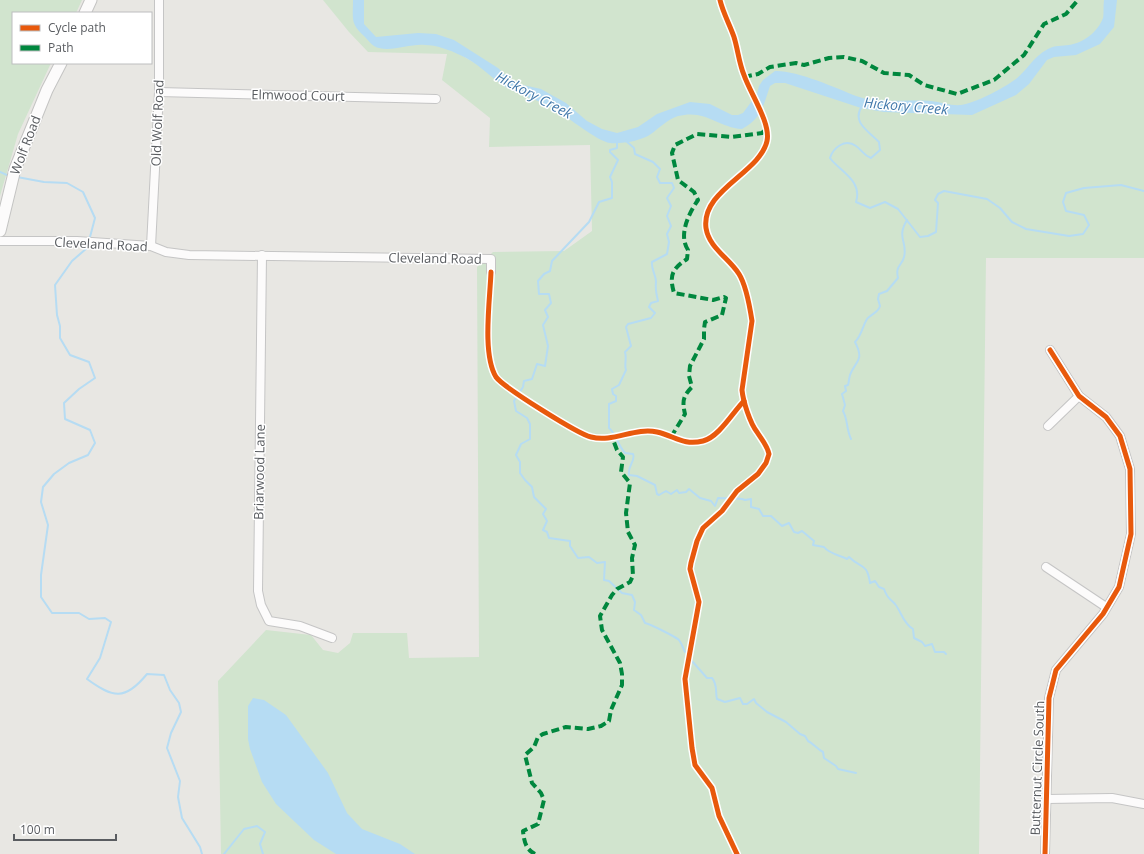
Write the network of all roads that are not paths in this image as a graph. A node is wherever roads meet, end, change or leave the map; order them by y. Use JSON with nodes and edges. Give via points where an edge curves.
{"nodes":[{"id":1,"x":91,"y":0,"type":"edge"},
{"id":2,"x":159,"y":0,"type":"edge"},
{"id":3,"x":85,"y":12,"type":"edge"},
{"id":4,"x":60,"y":64,"type":"edge"},
{"id":5,"x":159,"y":92,"type":"junction"},
{"id":6,"x":436,"y":98,"type":"dead end"},
{"id":7,"x":0,"y":231,"type":"edge"},
{"id":8,"x":0,"y":240,"type":"edge"},
{"id":9,"x":151,"y":246,"type":"junction"},
{"id":10,"x":262,"y":256,"type":"junction"},
{"id":11,"x":491,"y":272,"type":"dead end"},
{"id":12,"x":1050,"y":350,"type":"dead end"},
{"id":13,"x":1079,"y":396,"type":"junction"},
{"id":14,"x":1048,"y":426,"type":"dead end"},
{"id":15,"x":1046,"y":567,"type":"dead end"},
{"id":16,"x":1106,"y":607,"type":"junction"},
{"id":17,"x":332,"y":638,"type":"dead end"},
{"id":18,"x":1047,"y":799,"type":"junction"},
{"id":19,"x":1144,"y":804,"type":"edge"},
{"id":20,"x":1046,"y":854,"type":"edge"}],
"edges":[{"from":1,"to":3,"type":"main road"},
{"from":2,"to":5,"type":"street","name":"Old Wolf Road"},
{"from":4,"to":7,"type":"main road","name":"Wolf Road","via":[[15,169]]},
{"from":5,"to":6,"type":"street","name":"Elmwood Court"},
{"from":5,"to":9,"type":"street","name":"Old Wolf Road"},
{"from":8,"to":9,"type":"street","name":"Cleveland Road","via":[[77,241]]},
{"from":9,"to":10,"type":"street","name":"Cleveland Road","via":[[166,252]]},
{"from":10,"to":11,"type":"street","name":"Cleveland Road","via":[[491,259]]},
{"from":10,"to":17,"type":"street","name":"Briarwood Lane","via":[[258,591],[268,621],[300,626]]},
{"from":12,"to":13,"type":"street","name":"Butternut Circle South"},
{"from":13,"to":14,"type":"street"},
{"from":13,"to":16,"type":"street","name":"Butternut Circle South","via":[[1106,417],[1120,436],[1130,469],[1131,534],[1118,587]]},
{"from":15,"to":16,"type":"street"},
{"from":16,"to":18,"type":"street","name":"Butternut Circle South","via":[[1056,670],[1049,698]]},
{"from":18,"to":19,"type":"street","via":[[1112,798]]},
{"from":18,"to":20,"type":"street","name":"Butternut Circle South"}]}
